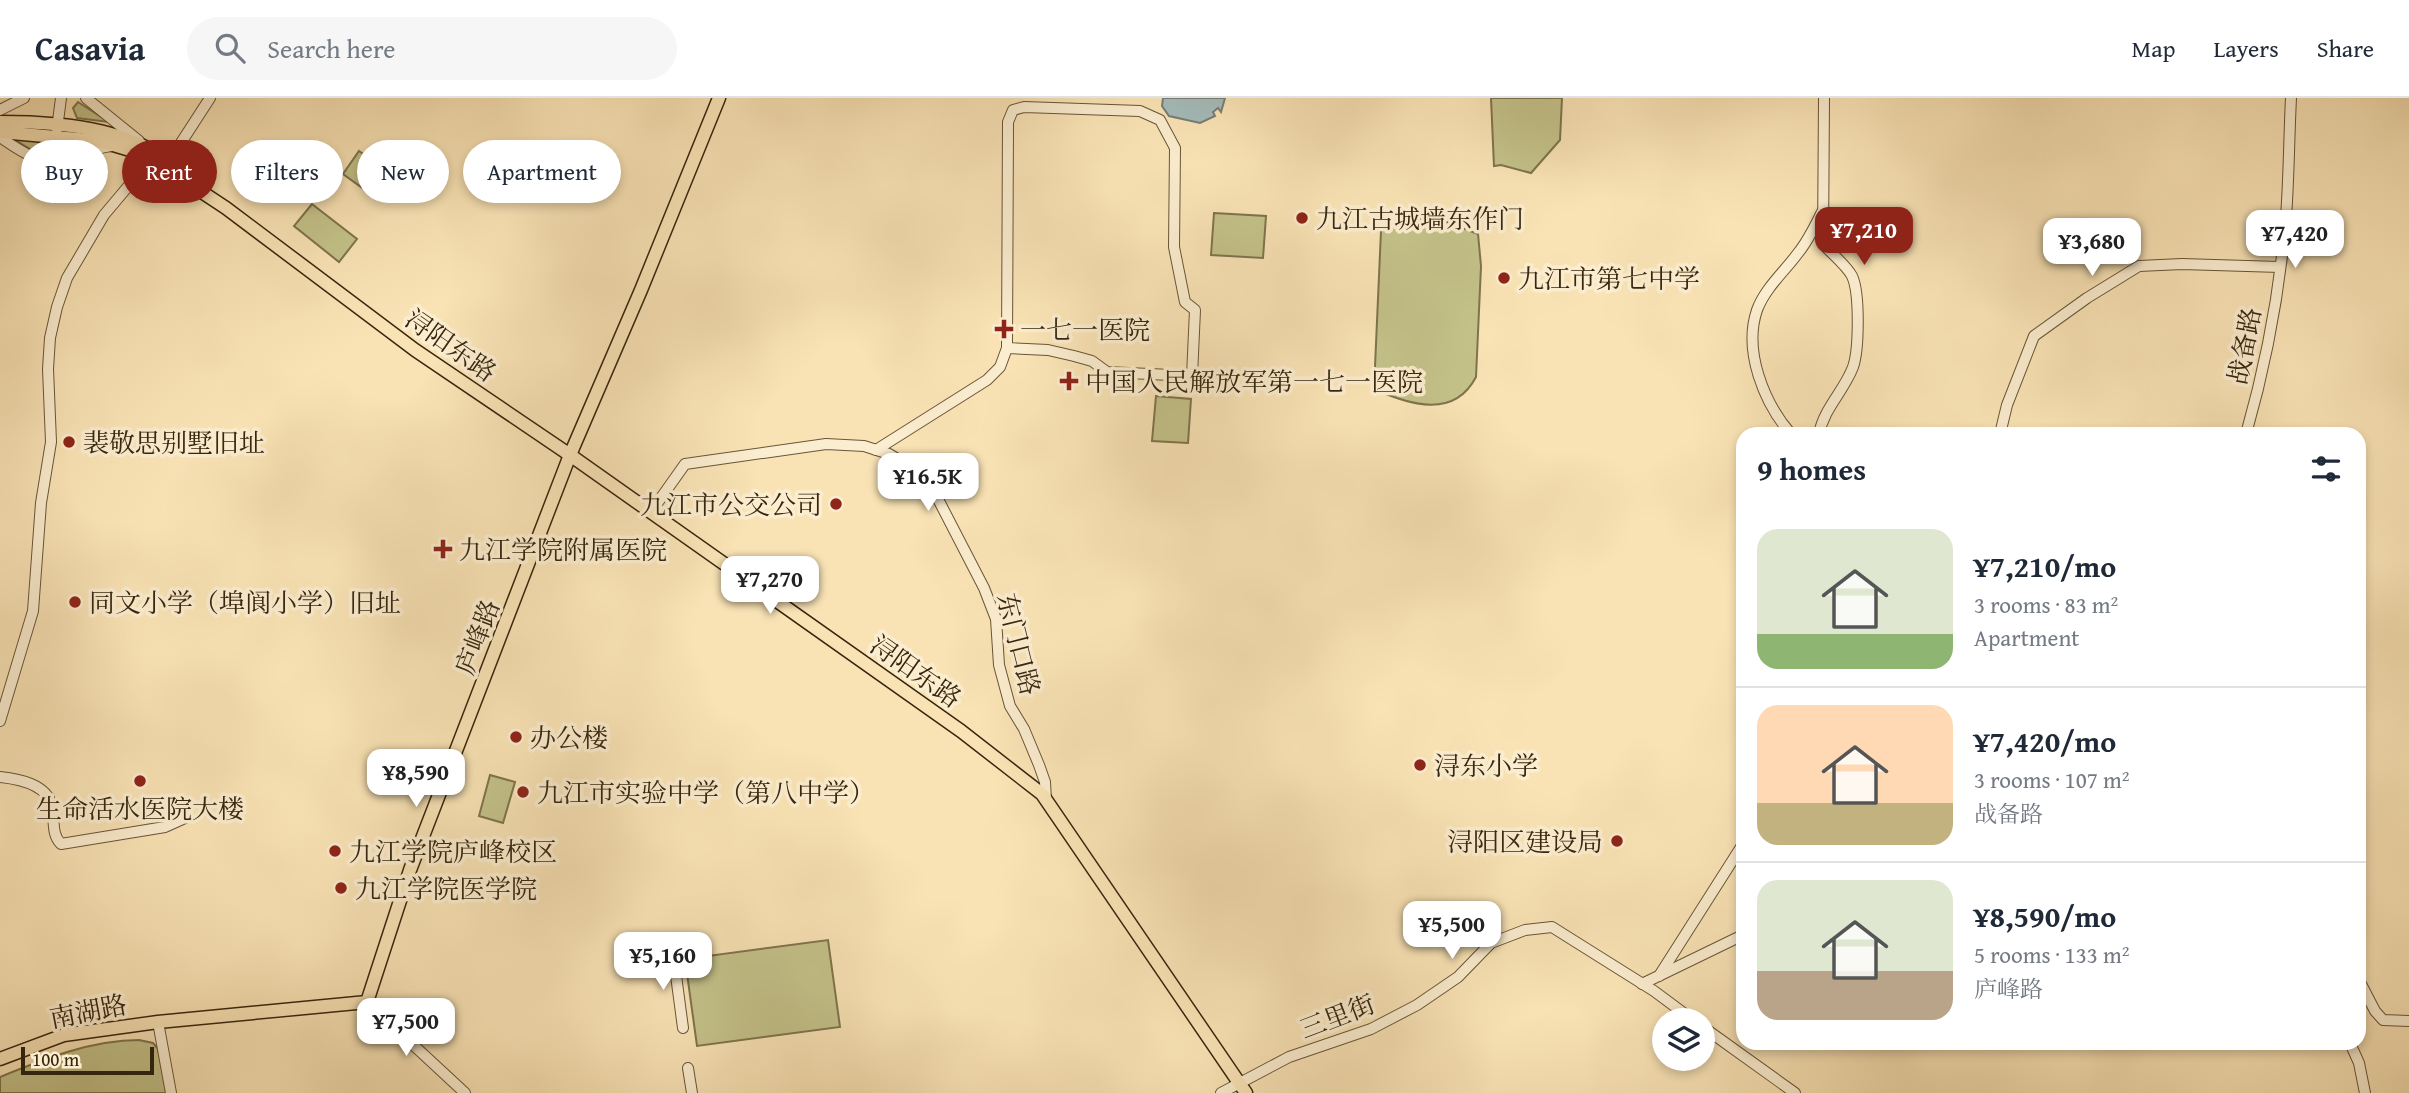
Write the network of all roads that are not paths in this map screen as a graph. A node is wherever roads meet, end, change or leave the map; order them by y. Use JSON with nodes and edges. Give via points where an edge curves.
{"nodes":[{"id":1,"x":24,"y":98,"type":"edge"},
{"id":2,"x":61,"y":98,"type":"edge"},
{"id":3,"x":86,"y":98,"type":"edge"},
{"id":4,"x":719,"y":98,"type":"edge"},
{"id":5,"x":1824,"y":98,"type":"edge"},
{"id":6,"x":2291,"y":98,"type":"edge"},
{"id":7,"x":211,"y":99,"type":"edge"},
{"id":8,"x":1089,"y":103,"type":"edge"},
{"id":9,"x":0,"y":110,"type":"edge"},
{"id":10,"x":0,"y":122,"type":"edge"},
{"id":11,"x":57,"y":131,"type":"junction"},
{"id":12,"x":0,"y":134,"type":"edge"},
{"id":13,"x":129,"y":140,"type":"edge"},
{"id":14,"x":138,"y":140,"type":"edge"},
{"id":15,"x":183,"y":140,"type":"edge"},
{"id":16,"x":122,"y":148,"type":"edge"},
{"id":17,"x":122,"y":148,"type":"edge"},
{"id":18,"x":122,"y":193,"type":"edge"},
{"id":19,"x":217,"y":200,"type":"edge"},
{"id":20,"x":217,"y":202,"type":"edge"},
{"id":21,"x":226,"y":208,"type":"junction"},
{"id":22,"x":1823,"y":211,"type":"junction"},
{"id":23,"x":2280,"y":267,"type":"junction"},
{"id":24,"x":1007,"y":348,"type":"junction"},
{"id":25,"x":1785,"y":427,"type":"edge"},
{"id":26,"x":1821,"y":427,"type":"edge"},
{"id":27,"x":2002,"y":427,"type":"edge"},
{"id":28,"x":2248,"y":427,"type":"edge"},
{"id":29,"x":876,"y":450,"type":"junction"},
{"id":30,"x":570,"y":455,"type":"junction"},
{"id":31,"x":651,"y":512,"type":"junction"},
{"id":32,"x":0,"y":721,"type":"edge"},
{"id":33,"x":0,"y":777,"type":"edge"},
{"id":34,"x":1046,"y":800,"type":"junction"},
{"id":35,"x":185,"y":818,"type":"dead end"},
{"id":36,"x":1736,"y":855,"type":"edge"},
{"id":37,"x":1736,"y":938,"type":"edge"},
{"id":38,"x":673,"y":953,"type":"dead end"},
{"id":39,"x":1659,"y":975,"type":"junction"},
{"id":40,"x":1642,"y":984,"type":"junction"},
{"id":41,"x":2366,"y":994,"type":"edge"},
{"id":42,"x":367,"y":1002,"type":"junction"},
{"id":43,"x":1676,"y":1008,"type":"edge"},
{"id":44,"x":2409,"y":1021,"type":"edge"},
{"id":45,"x":158,"y":1022,"type":"junction"},
{"id":46,"x":683,"y":1028,"type":"dead end"},
{"id":47,"x":1715,"y":1036,"type":"edge"},
{"id":48,"x":2353,"y":1050,"type":"edge"},
{"id":49,"x":0,"y":1059,"type":"edge"},
{"id":50,"x":688,"y":1068,"type":"dead end"},
{"id":51,"x":1243,"y":1088,"type":"edge"},
{"id":52,"x":172,"y":1093,"type":"edge"},
{"id":53,"x":465,"y":1093,"type":"edge"},
{"id":54,"x":692,"y":1093,"type":"edge"},
{"id":55,"x":1221,"y":1093,"type":"edge"},
{"id":56,"x":1795,"y":1093,"type":"edge"},
{"id":57,"x":2365,"y":1093,"type":"edge"}],
"edges":[{"from":1,"to":9,"type":"street"},
{"from":2,"to":11,"type":"street"},
{"from":3,"to":14,"type":"street"},
{"from":4,"to":30,"type":"main road","name":"庐峰路"},
{"from":5,"to":22,"type":"street"},
{"from":6,"to":23,"type":"street","name":"战备路"},
{"from":7,"to":15,"type":"street"},
{"from":8,"to":24,"type":"street","via":[[1024,107],[1013,110],[1008,122]]},
{"from":8,"to":24,"type":"street","via":[[1152,115],[1160,120],[1175,148],[1174,247],[1185,302],[1195,310],[1192,376],[1107,372],[1092,361],[1048,349]]},
{"from":10,"to":11,"type":"main road"},
{"from":11,"to":12,"type":"main road"},
{"from":11,"to":13,"type":"main road","via":[[101,132]]},
{"from":11,"to":16,"type":"main road"},
{"from":12,"to":17,"type":"street","via":[[26,154],[54,163],[103,147]]},
{"from":18,"to":32,"type":"street","via":[[67,278],[57,307],[48,369],[51,442],[33,611]]},
{"from":19,"to":21,"type":"main road"},
{"from":20,"to":21,"type":"main road"},
{"from":21,"to":30,"type":"main road","name":"浔阳东路","via":[[415,350]]},
{"from":22,"to":25,"type":"street","via":[[1800,251],[1769,287],[1755,319],[1755,359],[1762,386]]},
{"from":22,"to":26,"type":"street","via":[[1824,244],[1852,277],[1858,326],[1853,367]]},
{"from":23,"to":27,"type":"street","via":[[2139,267],[2034,336]]},
{"from":23,"to":28,"type":"street","name":"战备路"},
{"from":24,"to":29,"type":"street","via":[[1000,367],[988,380]]},
{"from":29,"to":31,"type":"street","name":"东门口路","via":[[826,444],[685,464]]},
{"from":29,"to":34,"type":"street","name":"东门口路","via":[[909,466],[926,482],[984,588],[996,619],[999,665],[1010,706],[1039,765]]},
{"from":30,"to":31,"type":"main road","name":"浔阳东路"},
{"from":30,"to":42,"type":"main road","name":"庐峰路","via":[[410,870]]},
{"from":31,"to":34,"type":"main road","name":"浔阳东路","via":[[961,731]]},
{"from":33,"to":35,"type":"street","via":[[36,786],[46,795],[61,844],[165,827]]},
{"from":34,"to":51,"type":"main road","name":"浔阳东路"},
{"from":36,"to":39,"type":"street"},
{"from":37,"to":39,"type":"street"},
{"from":38,"to":46,"type":"street"},
{"from":39,"to":40,"type":"street"},
{"from":40,"to":43,"type":"street","name":"三里街"},
{"from":40,"to":51,"type":"street","name":"三里街","via":[[1552,927],[1525,930],[1491,943],[1458,977],[1417,1005],[1371,1028],[1289,1057]]},
{"from":41,"to":44,"type":"street","via":[[2383,1020]]},
{"from":42,"to":45,"type":"main road"},
{"from":42,"to":53,"type":"street"},
{"from":45,"to":49,"type":"main road","name":"南湖路","via":[[64,1035]]},
{"from":45,"to":52,"type":"street","name":"南湖路"},
{"from":47,"to":56,"type":"street"},
{"from":48,"to":57,"type":"street"},
{"from":50,"to":54,"type":"street"},
{"from":51,"to":55,"type":"street","name":"三里街"}]}
